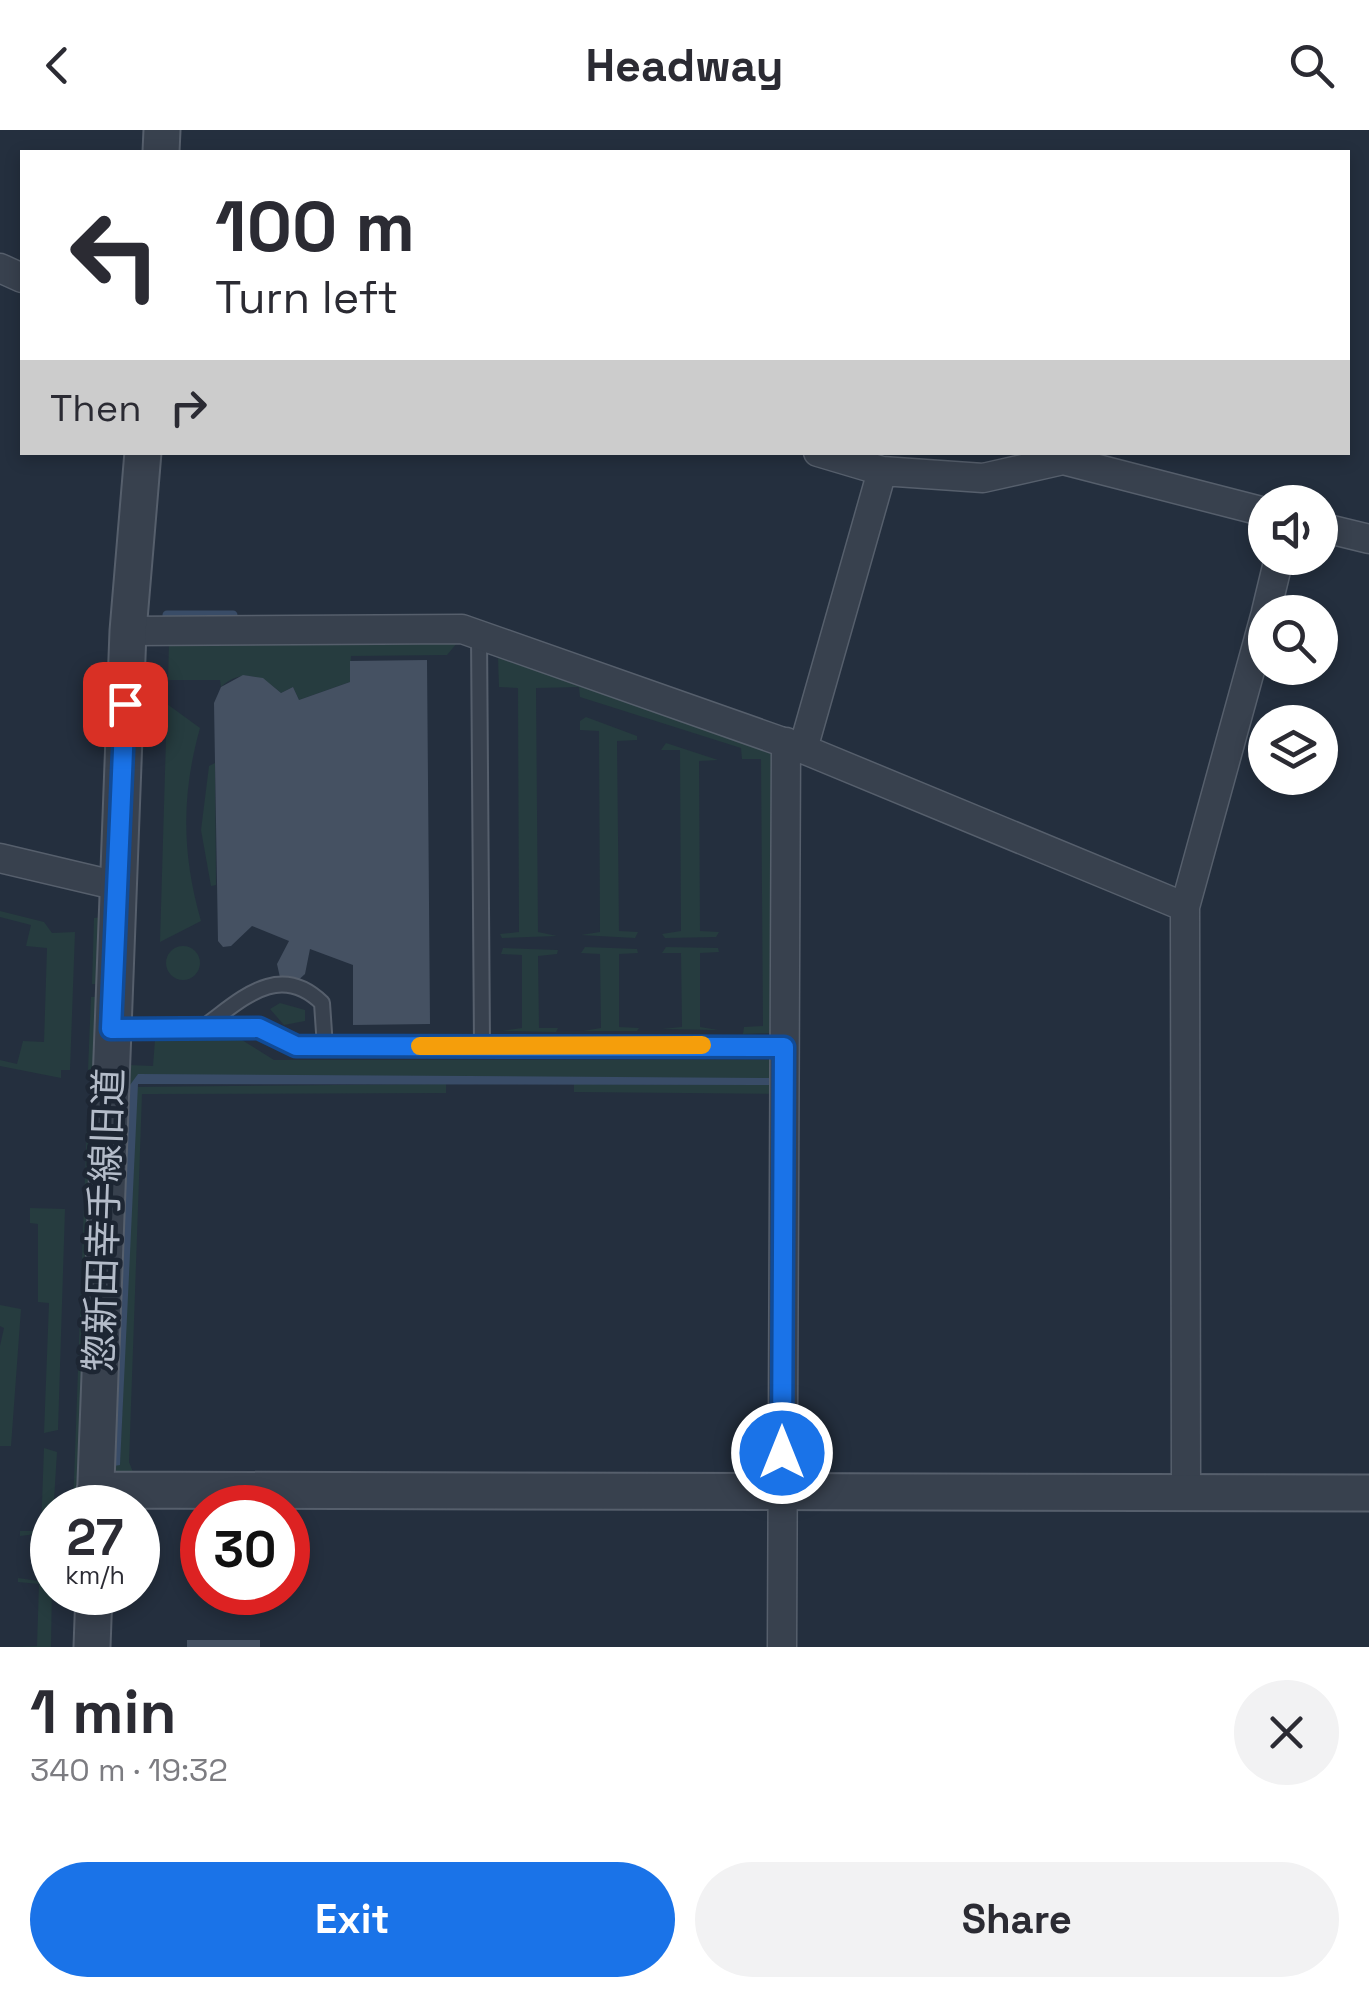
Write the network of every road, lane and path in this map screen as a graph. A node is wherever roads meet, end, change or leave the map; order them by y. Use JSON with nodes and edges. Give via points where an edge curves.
{"nodes":[{"id":1,"x":142,"y":455,"type":"edge"},
{"id":2,"x":828,"y":455,"type":"edge"},
{"id":3,"x":882,"y":471,"type":"junction"},
{"id":4,"x":1248,"y":508,"type":"edge"},
{"id":5,"x":1338,"y":532,"type":"edge"},
{"id":6,"x":1369,"y":540,"type":"edge"},
{"id":7,"x":128,"y":631,"type":"junction"},
{"id":8,"x":479,"y":635,"type":"junction"},
{"id":9,"x":1248,"y":676,"type":"edge"},
{"id":10,"x":794,"y":746,"type":"junction"},
{"id":11,"x":0,"y":858,"type":"edge"},
{"id":12,"x":118,"y":886,"type":"junction"},
{"id":13,"x":1185,"y":907,"type":"junction"},
{"id":14,"x":204,"y":1027,"type":"junction"},
{"id":15,"x":111,"y":1029,"type":"junction"},
{"id":16,"x":325,"y":1046,"type":"junction"},
{"id":17,"x":482,"y":1046,"type":"junction"},
{"id":18,"x":784,"y":1047,"type":"junction"},
{"id":19,"x":95,"y":1485,"type":"edge"},
{"id":20,"x":782,"y":1490,"type":"junction"},
{"id":21,"x":1186,"y":1491,"type":"junction"},
{"id":22,"x":1369,"y":1493,"type":"edge"},
{"id":23,"x":160,"y":1497,"type":"edge"},
{"id":24,"x":93,"y":1615,"type":"edge"},
{"id":25,"x":92,"y":1647,"type":"edge"},
{"id":26,"x":782,"y":1647,"type":"edge"}],
"edges":[{"from":1,"to":7,"type":"street","name":"惣新田幸手線旧道"},
{"from":2,"to":3,"type":"street"},
{"from":3,"to":4,"type":"street","via":[[983,478],[1063,460]]},
{"from":3,"to":10,"type":"street"},
{"from":5,"to":6,"type":"street"},
{"from":7,"to":8,"type":"street","via":[[462,629]]},
{"from":7,"to":12,"type":"street","name":"惣新田幸手線旧道"},
{"from":8,"to":10,"type":"street"},
{"from":8,"to":17,"type":"lane"},
{"from":9,"to":13,"type":"street"},
{"from":10,"to":13,"type":"street"},
{"from":10,"to":18,"type":"street"},
{"from":11,"to":12,"type":"street"},
{"from":12,"to":15,"type":"street","name":"惣新田幸手線旧道"},
{"from":13,"to":21,"type":"street"},
{"from":14,"to":15,"type":"lane"},
{"from":14,"to":16,"type":"lane","via":[[259,1028],[282,1043]]},
{"from":14,"to":16,"type":"lane","via":[[258,988],[278,984],[322,1003]]},
{"from":15,"to":19,"type":"street","name":"惣新田幸手線旧道"},
{"from":16,"to":17,"type":"lane"},
{"from":17,"to":18,"type":"lane"},
{"from":18,"to":20,"type":"street"},
{"from":20,"to":21,"type":"street"},
{"from":20,"to":23,"type":"street"},
{"from":20,"to":26,"type":"street"},
{"from":21,"to":22,"type":"street"},
{"from":24,"to":25,"type":"street"}]}
